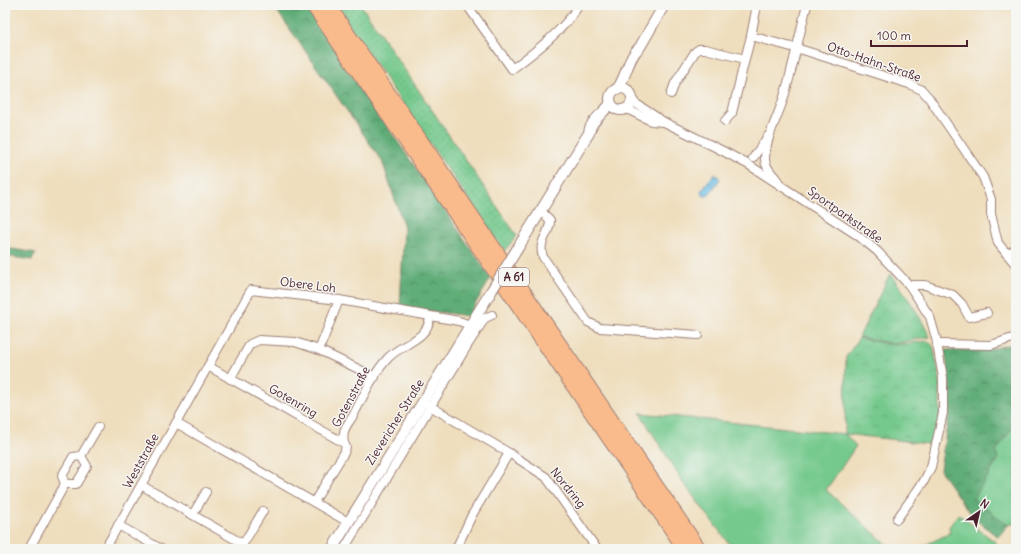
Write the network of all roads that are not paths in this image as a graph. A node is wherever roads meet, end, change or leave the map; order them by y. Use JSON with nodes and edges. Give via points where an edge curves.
{"nodes":[{"id":1,"x":313,"y":5,"type":"edge"},
{"id":2,"x":328,"y":5,"type":"edge"},
{"id":3,"x":467,"y":5,"type":"edge"},
{"id":4,"x":579,"y":5,"type":"edge"},
{"id":5,"x":664,"y":5,"type":"edge"},
{"id":6,"x":756,"y":5,"type":"edge"},
{"id":7,"x":807,"y":5,"type":"edge"},
{"id":8,"x":751,"y":36,"type":"junction"},
{"id":9,"x":640,"y":47,"type":"junction"},
{"id":10,"x":797,"y":48,"type":"junction"},
{"id":11,"x":745,"y":60,"type":"junction"},
{"id":12,"x":618,"y":88,"type":"junction"},
{"id":13,"x":671,"y":94,"type":"dead end"},
{"id":14,"x":624,"y":103,"type":"junction"},
{"id":15,"x":725,"y":121,"type":"dead end"},
{"id":16,"x":770,"y":134,"type":"junction"},
{"id":17,"x":753,"y":158,"type":"dead end"},
{"id":18,"x":783,"y":186,"type":"junction"},
{"id":19,"x":540,"y":210,"type":"junction"},
{"id":20,"x":1016,"y":250,"type":"edge"},
{"id":21,"x":1006,"y":253,"type":"junction"},
{"id":22,"x":1016,"y":265,"type":"edge"},
{"id":23,"x":909,"y":285,"type":"junction"},
{"id":24,"x":339,"y":300,"type":"junction"},
{"id":25,"x":987,"y":313,"type":"dead end"},
{"id":26,"x":492,"y":315,"type":"dead end"},
{"id":27,"x":430,"y":316,"type":"junction"},
{"id":28,"x":470,"y":325,"type":"junction"},
{"id":29,"x":698,"y":335,"type":"dead end"},
{"id":30,"x":1016,"y":337,"type":"edge"},
{"id":31,"x":938,"y":344,"type":"junction"},
{"id":32,"x":319,"y":350,"type":"junction"},
{"id":33,"x":208,"y":366,"type":"junction"},
{"id":34,"x":374,"y":377,"type":"junction"},
{"id":35,"x":230,"y":379,"type":"junction"},
{"id":36,"x":198,"y":385,"type":"joint"},
{"id":37,"x":430,"y":406,"type":"junction"},
{"id":38,"x":176,"y":423,"type":"junction"},
{"id":39,"x":98,"y":427,"type":"dead end"},
{"id":40,"x":344,"y":444,"type":"junction"},
{"id":41,"x":509,"y":453,"type":"junction"},
{"id":42,"x":81,"y":456,"type":"junction"},
{"id":43,"x":65,"y":484,"type":"junction"},
{"id":44,"x":141,"y":485,"type":"junction"},
{"id":45,"x":206,"y":492,"type":"dead end"},
{"id":46,"x":314,"y":502,"type":"junction"},
{"id":47,"x":263,"y":511,"type":"dead end"},
{"id":48,"x":193,"y":514,"type":"junction"},
{"id":49,"x":898,"y":519,"type":"dead end"},
{"id":50,"x":348,"y":522,"type":"junction"},
{"id":51,"x":118,"y":525,"type":"junction"},
{"id":52,"x":152,"y":547,"type":"edge"},
{"id":53,"x":459,"y":548,"type":"edge"},
{"id":54,"x":28,"y":549,"type":"edge"},
{"id":55,"x":105,"y":549,"type":"edge"},
{"id":56,"x":161,"y":549,"type":"edge"},
{"id":57,"x":332,"y":549,"type":"edge"},
{"id":58,"x":344,"y":549,"type":"edge"},
{"id":59,"x":597,"y":549,"type":"edge"},
{"id":60,"x":685,"y":549,"type":"edge"},
{"id":61,"x":699,"y":549,"type":"edge"}],
"edges":[{"from":1,"to":60,"type":"highway","number":"A 61"},
{"from":2,"to":61,"type":"highway","number":"A 61"},
{"from":3,"to":4,"type":"street","via":[[512,69],[560,29]]},
{"from":5,"to":9,"type":"street"},
{"from":6,"to":8,"type":"street"},
{"from":7,"to":10,"type":"street"},
{"from":8,"to":10,"type":"street","name":"Otto-Hahn-Straße"},
{"from":8,"to":11,"type":"street"},
{"from":9,"to":12,"type":"street","via":[[630,60],[625,77]]},
{"from":9,"to":14,"type":"street"},
{"from":10,"to":16,"type":"street","via":[[781,107]]},
{"from":10,"to":21,"type":"street","name":"Otto-Hahn-Straße","via":[[922,90],[983,177],[991,199],[991,214],[998,244]]},
{"from":11,"to":13,"type":"street","via":[[699,49],[675,83]]},
{"from":11,"to":15,"type":"street","via":[[732,113]]},
{"from":12,"to":14,"type":"street","via":[[624,88]]},
{"from":12,"to":14,"type":"street","via":[[611,94]]},
{"from":14,"to":18,"type":"street","name":"Sportparkstraße","via":[[651,121],[664,122],[721,150]]},
{"from":14,"to":19,"type":"street","name":"Zievericher Straße","via":[[589,133]]},
{"from":16,"to":17,"type":"street"},
{"from":16,"to":18,"type":"street","via":[[764,159],[766,166]]},
{"from":18,"to":23,"type":"street","name":"Sportparkstraße","via":[[857,235],[877,251]]},
{"from":19,"to":28,"type":"street","name":"Zievericher Straße","bridge":true},
{"from":19,"to":29,"type":"street","via":[[550,220],[541,245],[543,257],[588,322],[600,328]]},
{"from":20,"to":21,"type":"street"},
{"from":21,"to":22,"type":"street","name":"Otto-Hahn-Straße"},
{"from":23,"to":25,"type":"street","via":[[925,285],[953,295],[962,304],[968,317]]},
{"from":23,"to":31,"type":"street","name":"Sportparkstraße","via":[[930,317]]},
{"from":24,"to":27,"type":"street","name":"Obere Loh"},
{"from":24,"to":32,"type":"street"},
{"from":24,"to":33,"type":"street","name":"Obere Loh","via":[[251,290]]},
{"from":26,"to":37,"type":"street","name":"Zievericher Straße","via":[[485,318]]},
{"from":27,"to":28,"type":"street","name":"Obere Loh"},
{"from":27,"to":34,"type":"street","name":"Gotenstraße","via":[[430,323],[425,331],[390,356]]},
{"from":28,"to":50,"type":"street","name":"Zievericher Straße"},
{"from":30,"to":31,"type":"street","via":[[991,345]]},
{"from":31,"to":49,"type":"street","name":"Sportparkstraße","via":[[943,378],[943,413],[931,468]]},
{"from":32,"to":34,"type":"street"},
{"from":32,"to":35,"type":"street","via":[[295,342],[259,340],[250,344]]},
{"from":33,"to":35,"type":"street","name":"Gotenring"},
{"from":33,"to":36,"type":"street","name":"Obere Loh"},
{"from":34,"to":40,"type":"street","name":"Gotenstraße","via":[[344,431]]},
{"from":35,"to":40,"type":"street","name":"Gotenring"},
{"from":36,"to":38,"type":"street","name":"Weststraße"},
{"from":37,"to":41,"type":"street","name":"Nordring"},
{"from":37,"to":58,"type":"street","name":"Zievericher Straße"},
{"from":38,"to":44,"type":"street","name":"Weststraße"},
{"from":38,"to":46,"type":"street"},
{"from":39,"to":42,"type":"street"},
{"from":40,"to":46,"type":"street","name":"Gotenstraße","via":[[344,453]]},
{"from":41,"to":53,"type":"street","via":[[472,515]]},
{"from":41,"to":59,"type":"street","name":"Nordring","via":[[546,477]]},
{"from":42,"to":43,"type":"street","via":[[73,457],[62,476]]},
{"from":42,"to":43,"type":"street","via":[[87,466],[76,484]]},
{"from":43,"to":54,"type":"street"},
{"from":44,"to":48,"type":"street"},
{"from":44,"to":51,"type":"street","name":"Weststraße"},
{"from":45,"to":48,"type":"street"},
{"from":46,"to":50,"type":"street"},
{"from":47,"to":48,"type":"street","via":[[243,544]]},
{"from":50,"to":57,"type":"street","name":"Zievericher Straße"},
{"from":51,"to":52,"type":"street"},
{"from":51,"to":55,"type":"street","name":"Weststraße"},
{"from":52,"to":56,"type":"street"}]}
